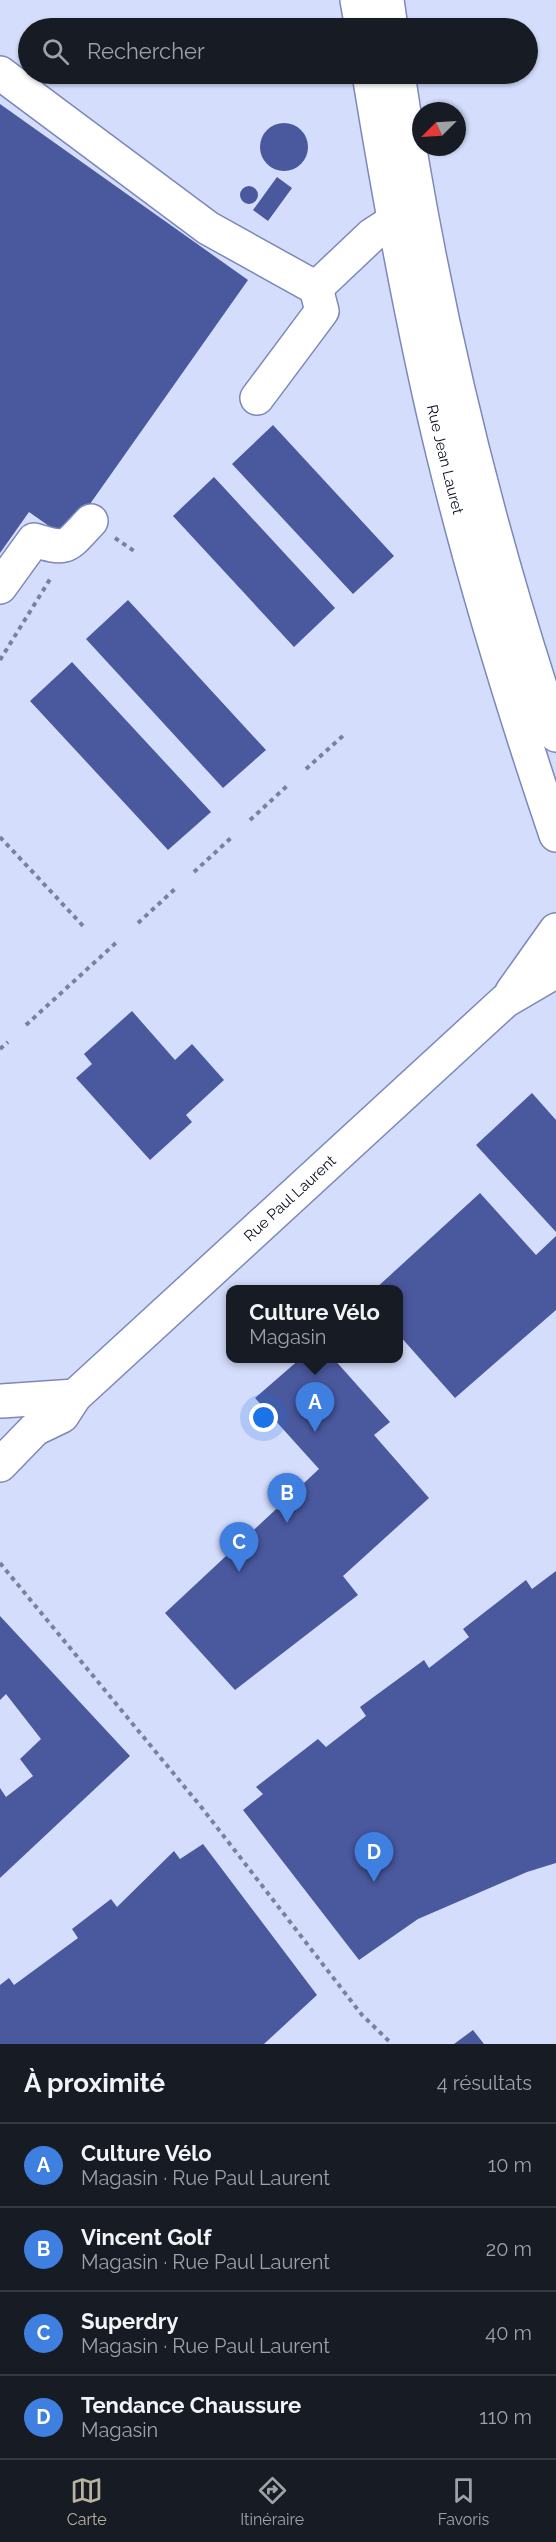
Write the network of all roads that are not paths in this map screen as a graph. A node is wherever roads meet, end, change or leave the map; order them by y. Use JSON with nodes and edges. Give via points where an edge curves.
{"nodes":[{"id":1,"x":357,"y":0,"type":"edge"},
{"id":2,"x":387,"y":0,"type":"edge"},
{"id":3,"x":360,"y":18,"type":"edge"},
{"id":4,"x":390,"y":18,"type":"edge"},
{"id":5,"x":0,"y":73,"type":"edge"},
{"id":6,"x":372,"y":84,"type":"edge"},
{"id":7,"x":399,"y":84,"type":"edge"},
{"id":8,"x":408,"y":218,"type":"junction"},
{"id":9,"x":316,"y":288,"type":"junction"},
{"id":10,"x":257,"y":398,"type":"dead end"},
{"id":11,"x":102,"y":529,"type":"road end"},
{"id":12,"x":0,"y":587,"type":"edge"},
{"id":13,"x":556,"y":735,"type":"edge"},
{"id":14,"x":556,"y":835,"type":"edge"},
{"id":15,"x":556,"y":930,"type":"edge"},
{"id":16,"x":556,"y":971,"type":"edge"},
{"id":17,"x":505,"y":1001,"type":"junction"},
{"id":18,"x":75,"y":1396,"type":"junction"},
{"id":19,"x":1,"y":1401,"type":"edge"},
{"id":20,"x":8,"y":1458,"type":"edge"}],
"edges":[{"from":1,"to":3,"type":"street"},
{"from":2,"to":4,"type":"street"},
{"from":5,"to":9,"type":"street","via":[[208,228]]},
{"from":6,"to":8,"type":"street","name":"Rue Jean Lauret"},
{"from":7,"to":8,"type":"street","name":"Rue Jean Lauret"},
{"from":8,"to":9,"type":"street","via":[[372,235]]},
{"from":8,"to":13,"type":"street","name":"Rue Jean Lauret","via":[[510,587]]},
{"from":8,"to":14,"type":"street","name":"Rue Jean Lauret","via":[[444,457],[490,623]]},
{"from":9,"to":10,"type":"street","via":[[322,311]]},
{"from":11,"to":12,"type":"street","via":[[57,548],[33,540]]},
{"from":15,"to":17,"type":"street","name":"Rue Paul Laurent"},
{"from":16,"to":17,"type":"street","name":"Rue Paul Laurent"},
{"from":17,"to":18,"type":"street","name":"Rue Paul Laurent"},
{"from":18,"to":19,"type":"street","name":"Rue Paul Laurent"},
{"from":18,"to":20,"type":"street","name":"Rue Paul Laurent","via":[[62,1416],[35,1429]]},
{"from":19,"to":20,"type":"street","name":"Rue Paul Laurent","via":[[13,1425]]}]}
